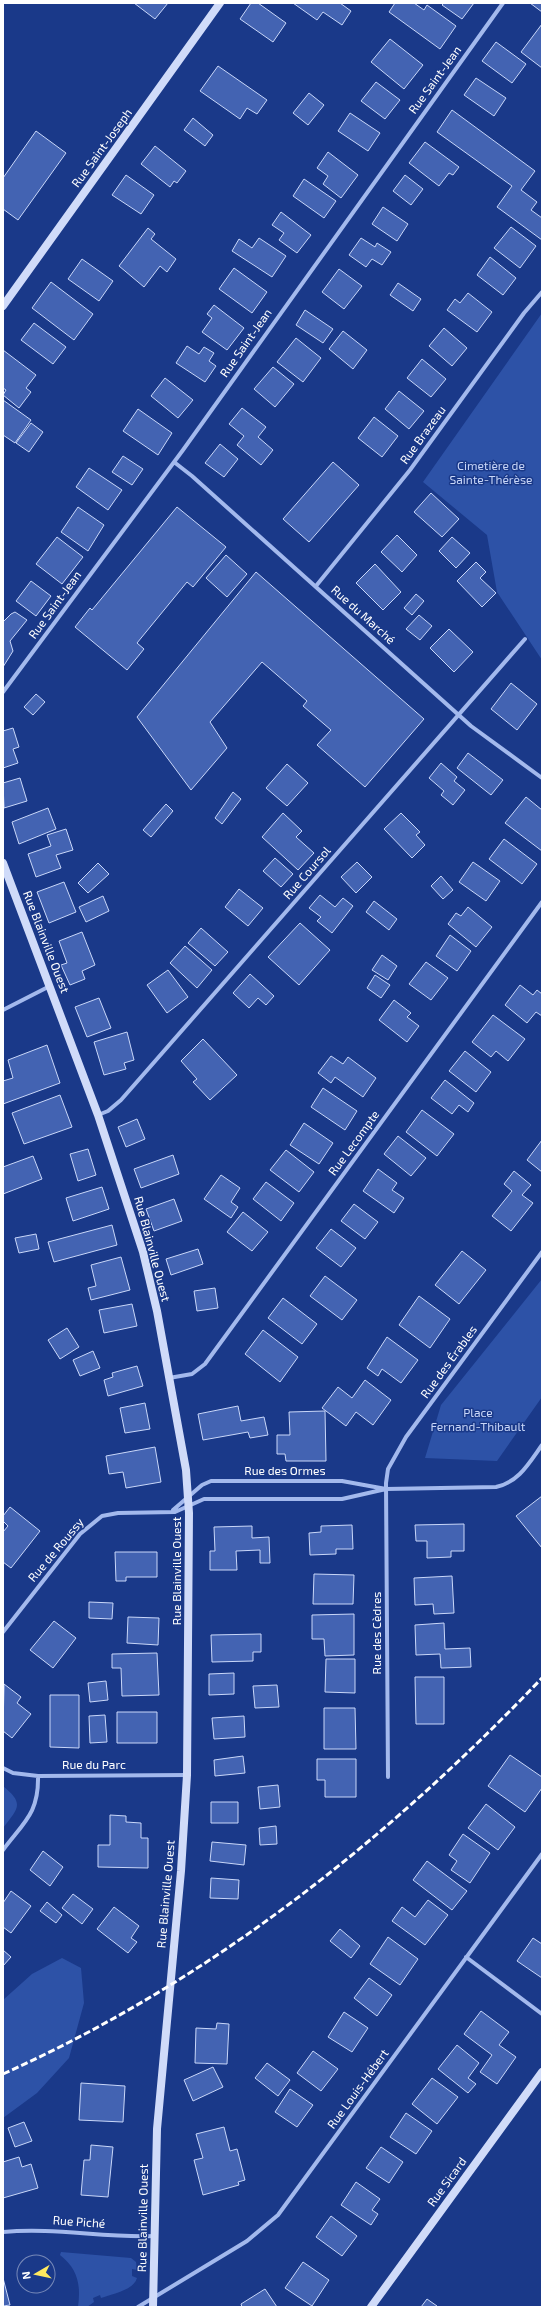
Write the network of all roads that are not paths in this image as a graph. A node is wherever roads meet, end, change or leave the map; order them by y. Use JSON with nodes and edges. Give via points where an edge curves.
{"nodes":[{"id":1,"x":220,"y":3,"type":"edge"},
{"id":2,"x":503,"y":3,"type":"edge"},
{"id":3,"x":542,"y":292,"type":"edge"},
{"id":4,"x":3,"y":306,"type":"edge"},
{"id":5,"x":174,"y":462,"type":"junction"},
{"id":6,"x":316,"y":586,"type":"junction"},
{"id":7,"x":525,"y":638,"type":"dead end"},
{"id":8,"x":3,"y":692,"type":"edge"},
{"id":9,"x":459,"y":715,"type":"junction"},
{"id":10,"x":542,"y":778,"type":"edge"},
{"id":11,"x":3,"y":863,"type":"edge"},
{"id":12,"x":542,"y":902,"type":"edge"},
{"id":13,"x":50,"y":986,"type":"junction"},
{"id":14,"x":3,"y":1010,"type":"edge"},
{"id":15,"x":98,"y":1115,"type":"junction"},
{"id":16,"x":542,"y":1252,"type":"edge"},
{"id":17,"x":169,"y":1378,"type":"junction"},
{"id":18,"x":542,"y":1445,"type":"edge"},
{"id":19,"x":386,"y":1489,"type":"junction"},
{"id":20,"x":189,"y":1496,"type":"junction"},
{"id":21,"x":189,"y":1505,"type":"junction"},
{"id":22,"x":167,"y":1513,"type":"junction"},
{"id":23,"x":3,"y":1632,"type":"edge"},
{"id":24,"x":3,"y":1768,"type":"edge"},
{"id":25,"x":187,"y":1775,"type":"junction"},
{"id":26,"x":38,"y":1776,"type":"junction"},
{"id":27,"x":388,"y":1777,"type":"dead end"},
{"id":28,"x":3,"y":1850,"type":"edge"},
{"id":29,"x":542,"y":1854,"type":"edge"},
{"id":30,"x":466,"y":1956,"type":"junction"},
{"id":31,"x":542,"y":2014,"type":"edge"},
{"id":32,"x":542,"y":2072,"type":"edge"},
{"id":33,"x":3,"y":2232,"type":"edge"},
{"id":34,"x":153,"y":2236,"type":"junction"},
{"id":35,"x":153,"y":2298,"type":"junction"},
{"id":36,"x":138,"y":2307,"type":"edge"},
{"id":37,"x":153,"y":2307,"type":"edge"},
{"id":38,"x":371,"y":2307,"type":"edge"}],
"edges":[{"from":1,"to":4,"type":"street","name":"Rue Saint-Joseph"},
{"from":2,"to":5,"type":"street","name":"Rue Saint-Jean"},
{"from":3,"to":6,"type":"street","name":"Rue Brazeau","via":[[524,313],[407,475]]},
{"from":5,"to":6,"type":"street","name":"Rue du Marché"},
{"from":5,"to":8,"type":"street","name":"Rue Saint-Jean"},
{"from":6,"to":9,"type":"street","name":"Rue du Marché"},
{"from":7,"to":9,"type":"street","name":"Rue Coursol"},
{"from":9,"to":10,"type":"street","name":"Rue du Marché"},
{"from":9,"to":15,"type":"street","name":"Rue Coursol","via":[[121,1100],[108,1111]]},
{"from":11,"to":13,"type":"street","name":"Rue Blainville Ouest"},
{"from":12,"to":17,"type":"street","name":"Rue Lecompte","via":[[205,1364],[192,1374]]},
{"from":13,"to":14,"type":"street"},
{"from":13,"to":15,"type":"street","name":"Rue Blainville Ouest"},
{"from":15,"to":17,"type":"street","name":"Rue Blainville Ouest","via":[[143,1252]]},
{"from":16,"to":19,"type":"street","name":"Rue des Érables","via":[[406,1437],[388,1468]]},
{"from":17,"to":20,"type":"street","name":"Rue Blainville Ouest"},
{"from":18,"to":19,"type":"street","name":"Rue des Ormes","via":[[521,1474],[505,1485],[480,1489]]},
{"from":19,"to":20,"type":"street","name":"Rue des Ormes","via":[[342,1481],[211,1482],[202,1485]]},
{"from":19,"to":21,"type":"street","name":"Rue des Ormes","via":[[342,1498],[204,1499]]},
{"from":19,"to":27,"type":"street","name":"Rue des Cèdres"},
{"from":20,"to":21,"type":"street","name":"Rue Blainville Ouest"},
{"from":20,"to":22,"type":"street","via":[[177,1508]]},
{"from":21,"to":22,"type":"street","name":"Rue de Roussy"},
{"from":21,"to":25,"type":"street","name":"Rue Blainville Ouest"},
{"from":22,"to":23,"type":"street","name":"Rue de Roussy","via":[[118,1513],[96,1519],[80,1534]]},
{"from":24,"to":26,"type":"street","name":"Rue du Parc","via":[[13,1773]]},
{"from":25,"to":26,"type":"street","name":"Rue du Parc"},
{"from":25,"to":34,"type":"street","name":"Rue Blainville Ouest","via":[[181,1871],[157,2129]]},
{"from":26,"to":28,"type":"street","via":[[35,1808]]},
{"from":29,"to":30,"type":"street","name":"Rue Louis-Hébert"},
{"from":30,"to":31,"type":"street"},
{"from":30,"to":35,"type":"street","name":"Rue Louis-Hébert","via":[[278,2214],[247,2241]]},
{"from":32,"to":38,"type":"street","name":"Rue Sicard"},
{"from":33,"to":34,"type":"street","name":"Rue Piché","via":[[59,2230]]},
{"from":34,"to":35,"type":"street","name":"Rue Blainville Ouest"},
{"from":35,"to":36,"type":"street","name":"Rue Louis-Hébert"},
{"from":35,"to":37,"type":"street","name":"Rue Blainville Ouest"}]}
